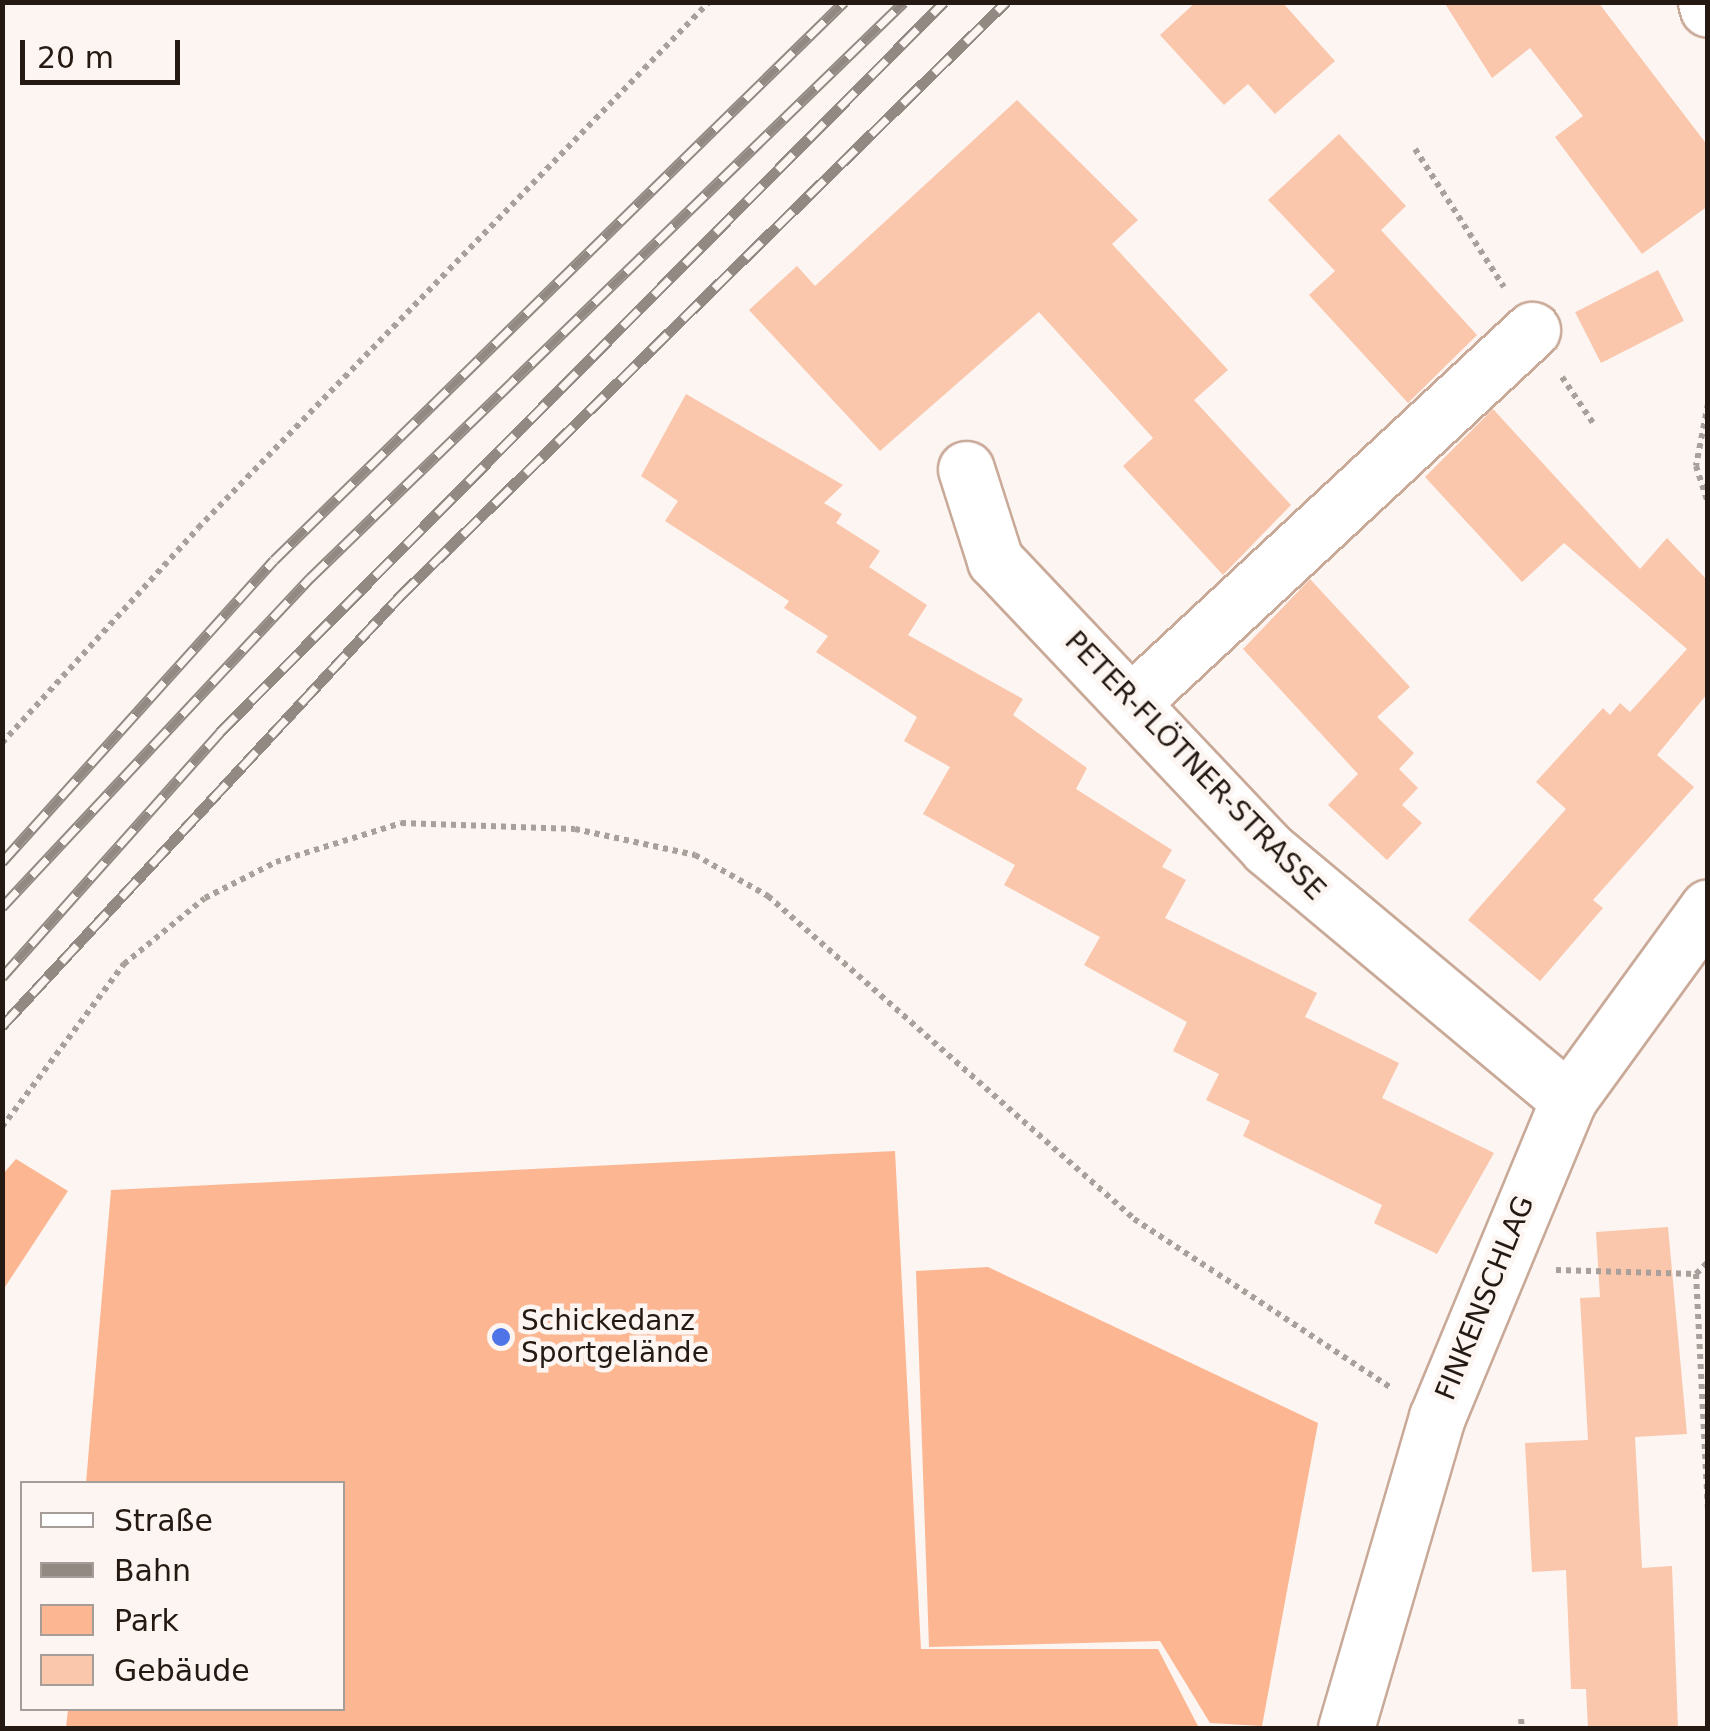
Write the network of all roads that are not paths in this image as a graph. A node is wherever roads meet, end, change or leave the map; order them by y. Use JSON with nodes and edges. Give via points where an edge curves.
{"nodes":[{"id":1,"x":1532,"y":330,"type":"dead end"},
{"id":2,"x":966,"y":469,"type":"dead end"},
{"id":3,"x":1133,"y":701,"type":"junction"},
{"id":4,"x":1708,"y":907,"type":"edge"},
{"id":5,"x":1568,"y":1100,"type":"junction"},
{"id":6,"x":1346,"y":1728,"type":"edge"}],
"edges":[{"from":1,"to":3,"type":"street"},
{"from":2,"to":3,"type":"street","name":"PETER-FLÖTNER-STRASSE","via":[[995,560]]},
{"from":3,"to":5,"type":"street","name":"PETER-FLÖTNER-STRASSE","via":[[1267,848]]},
{"from":4,"to":5,"type":"street","name":"FINKENSCHLAG"},
{"from":5,"to":6,"type":"street","name":"FINKENSCHLAG","via":[[1437,1418]]}]}
